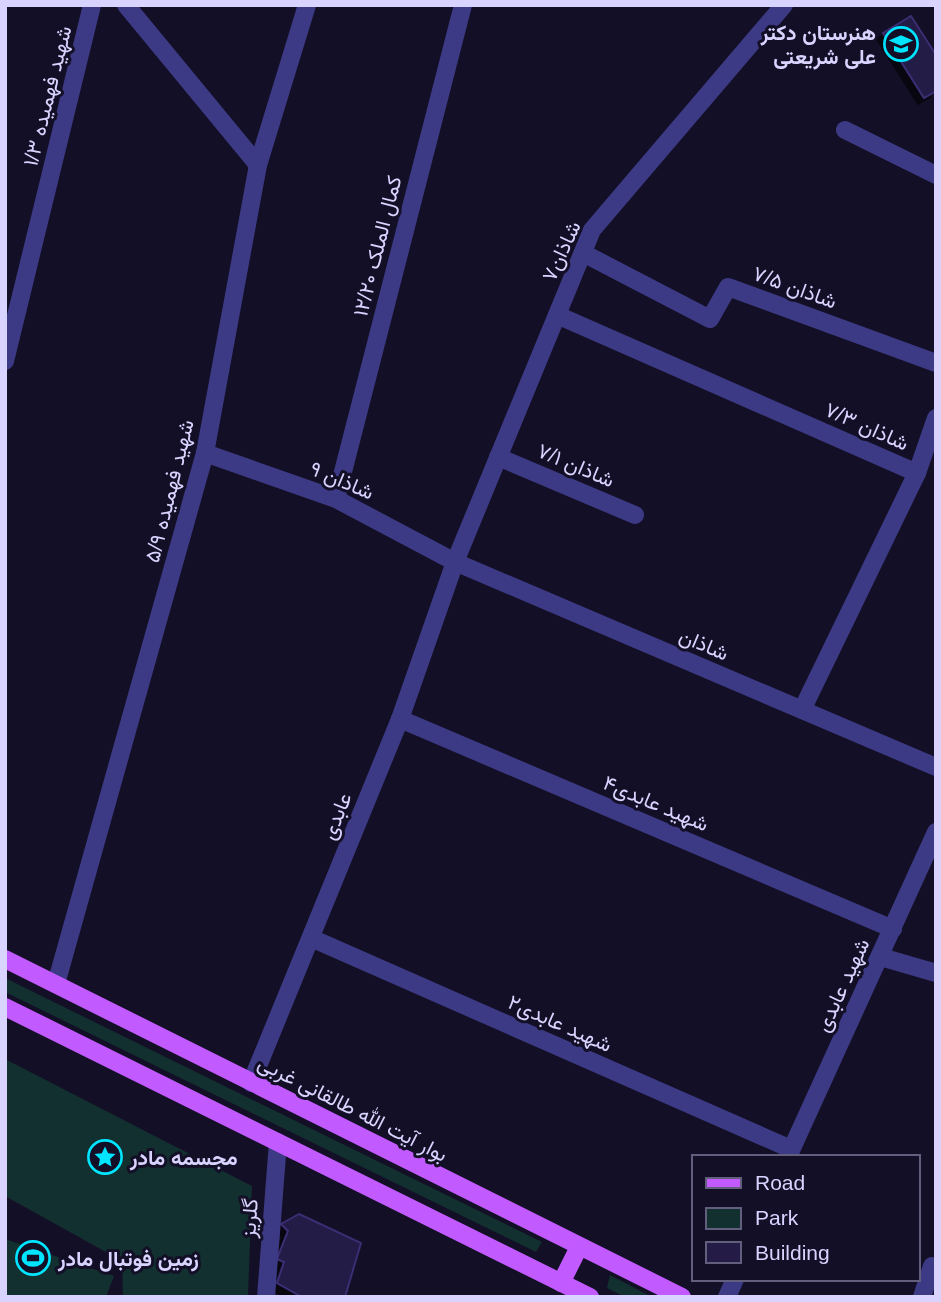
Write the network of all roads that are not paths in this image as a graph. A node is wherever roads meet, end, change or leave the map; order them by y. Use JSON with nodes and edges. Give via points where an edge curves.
{"nodes":[{"id":1,"x":92,"y":5,"type":"edge"},
{"id":2,"x":126,"y":5,"type":"edge"},
{"id":3,"x":307,"y":5,"type":"edge"},
{"id":4,"x":463,"y":5,"type":"edge"},
{"id":5,"x":784,"y":5,"type":"edge"},
{"id":6,"x":845,"y":130,"type":"dead end"},
{"id":7,"x":258,"y":165,"type":"junction"},
{"id":8,"x":936,"y":176,"type":"edge"},
{"id":9,"x":583,"y":253,"type":"junction"},
{"id":10,"x":557,"y":315,"type":"junction"},
{"id":11,"x":5,"y":361,"type":"edge"},
{"id":12,"x":936,"y":363,"type":"edge"},
{"id":13,"x":936,"y":418,"type":"edge"},
{"id":14,"x":205,"y":453,"type":"junction"},
{"id":15,"x":499,"y":457,"type":"junction"},
{"id":16,"x":917,"y":473,"type":"junction"},
{"id":17,"x":336,"y":499,"type":"junction"},
{"id":18,"x":635,"y":514,"type":"dead end"},
{"id":19,"x":455,"y":562,"type":"junction"},
{"id":20,"x":802,"y":710,"type":"junction"},
{"id":21,"x":400,"y":719,"type":"junction"},
{"id":22,"x":936,"y":766,"type":"edge"},
{"id":23,"x":936,"y":832,"type":"edge"},
{"id":24,"x":893,"y":929,"type":"junction"},
{"id":25,"x":311,"y":938,"type":"junction"},
{"id":26,"x":881,"y":957,"type":"junction"},
{"id":27,"x":5,"y":959,"type":"edge"},
{"id":28,"x":936,"y":973,"type":"edge"},
{"id":29,"x":57,"y":984,"type":"junction"},
{"id":30,"x":5,"y":1007,"type":"edge"},
{"id":31,"x":251,"y":1083,"type":"junction"},
{"id":32,"x":278,"y":1142,"type":"junction"},
{"id":33,"x":789,"y":1153,"type":"edge"},
{"id":34,"x":579,"y":1247,"type":"junction"},
{"id":35,"x":932,"y":1266,"type":"dead end"},
{"id":36,"x":734,"y":1281,"type":"edge"},
{"id":37,"x":561,"y":1283,"type":"junction"},
{"id":38,"x":266,"y":1297,"type":"edge"},
{"id":39,"x":590,"y":1297,"type":"edge"},
{"id":40,"x":681,"y":1297,"type":"edge"},
{"id":41,"x":727,"y":1297,"type":"edge"},
{"id":42,"x":922,"y":1297,"type":"edge"}],
"edges":[{"from":1,"to":11,"type":"street","name":"شهید فهمیده ۱/۳"},
{"from":2,"to":7,"type":"street"},
{"from":3,"to":7,"type":"street","name":"شهید فهمیده ۵/۹"},
{"from":4,"to":17,"type":"street","name":"کمال الملک ۱۲/۲۰"},
{"from":5,"to":9,"type":"street","name":"شاذان۷","via":[[592,230]]},
{"from":6,"to":8,"type":"street"},
{"from":7,"to":14,"type":"street","name":"شهید فهمیده ۵/۹"},
{"from":9,"to":10,"type":"street","name":"شاذان۷"},
{"from":9,"to":12,"type":"street","name":"شاذان ۷/۵","via":[[710,319],[728,287]]},
{"from":10,"to":15,"type":"street","name":"شاذان۷"},
{"from":10,"to":16,"type":"street","name":"شاذان ۷/۳"},
{"from":13,"to":16,"type":"street"},
{"from":14,"to":17,"type":"street","name":"شاذان ۹"},
{"from":14,"to":29,"type":"street","name":"شهید فهمیده ۵/۹"},
{"from":15,"to":18,"type":"street","name":"شاذان ۷/۱"},
{"from":15,"to":19,"type":"street","name":"شاذان۷"},
{"from":16,"to":20,"type":"street","name":"شاذان ۷/۳"},
{"from":17,"to":19,"type":"street","name":"شاذان ۹"},
{"from":19,"to":20,"type":"street","name":"شاذان"},
{"from":19,"to":21,"type":"street","name":"عابدی"},
{"from":20,"to":22,"type":"street","name":"شاذان"},
{"from":21,"to":24,"type":"street","name":"شهید عابدی۴"},
{"from":21,"to":25,"type":"street","name":"عابدی"},
{"from":23,"to":24,"type":"street","name":"شهید عابدی"},
{"from":24,"to":26,"type":"street","name":"شهید عابدی"},
{"from":25,"to":31,"type":"street","name":"عابدی"},
{"from":25,"to":33,"type":"street","name":"شهید عابدی۲"},
{"from":26,"to":28,"type":"street"},
{"from":26,"to":33,"type":"street","name":"شهید عابدی"},
{"from":27,"to":29,"type":"main road","name":"بوار آیت الله طالقانی غربی"},
{"from":29,"to":31,"type":"main road","name":"بوار آیت الله طالقانی غربی"},
{"from":30,"to":32,"type":"main road"},
{"from":31,"to":34,"type":"main road","name":"بوار آیت الله طالقانی غربی"},
{"from":32,"to":37,"type":"main road"},
{"from":32,"to":38,"type":"street","name":"گلریز"},
{"from":34,"to":37,"type":"main road"},
{"from":34,"to":40,"type":"main road","name":"بوار آیت الله طالقانی غربی"},
{"from":35,"to":42,"type":"street"},
{"from":36,"to":41,"type":"street"},
{"from":37,"to":39,"type":"main road"}]}
